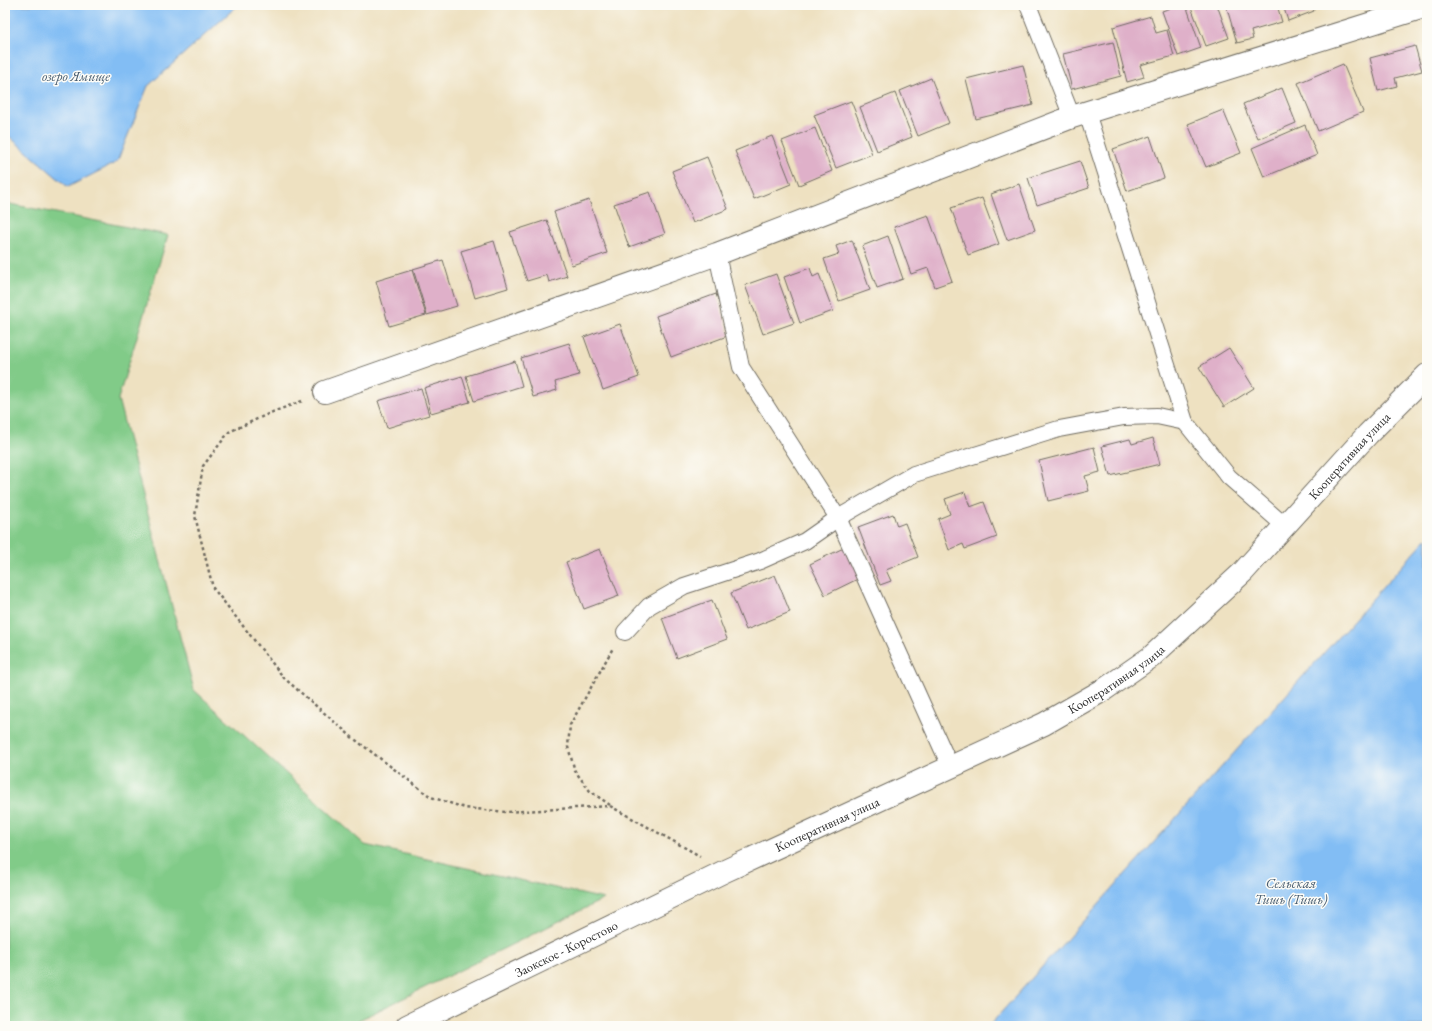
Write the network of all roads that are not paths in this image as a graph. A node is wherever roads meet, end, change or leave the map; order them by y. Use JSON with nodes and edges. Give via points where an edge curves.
{"nodes":[{"id":1,"x":1028,"y":5,"type":"edge"},
{"id":2,"x":1427,"y":6,"type":"edge"},
{"id":3,"x":1080,"y":115,"type":"junction"},
{"id":4,"x":717,"y":254,"type":"junction"},
{"id":5,"x":1427,"y":375,"type":"edge"},
{"id":6,"x":325,"y":392,"type":"road end"},
{"id":7,"x":1185,"y":422,"type":"junction"},
{"id":8,"x":838,"y":518,"type":"junction"},
{"id":9,"x":1284,"y":526,"type":"junction"},
{"id":10,"x":626,"y":632,"type":"road end"},
{"id":11,"x":950,"y":766,"type":"junction"},
{"id":12,"x":724,"y":871,"type":"joint"},
{"id":13,"x":407,"y":1026,"type":"edge"}],
"edges":[{"from":1,"to":3,"type":"lane"},
{"from":2,"to":3,"type":"street"},
{"from":3,"to":4,"type":"street"},
{"from":3,"to":7,"type":"lane"},
{"from":4,"to":6,"type":"street"},
{"from":4,"to":8,"type":"lane","via":[[741,367]]},
{"from":5,"to":9,"type":"street","name":"Кооперативная улица","via":[[1368,434]]},
{"from":7,"to":8,"type":"lane","via":[[1157,416],[1124,417],[1060,429],[914,474]]},
{"from":7,"to":9,"type":"lane","via":[[1229,477]]},
{"from":8,"to":10,"type":"lane","via":[[805,541],[760,561],[684,586],[649,606]]},
{"from":8,"to":11,"type":"lane"},
{"from":9,"to":11,"type":"street","name":"Кооперативная улица","via":[[1243,572],[1151,657],[1104,689],[1044,724]]},
{"from":11,"to":12,"type":"street","name":"Кооперативная улица"},
{"from":12,"to":13,"type":"street","name":"Заокское - Коростово"}]}
